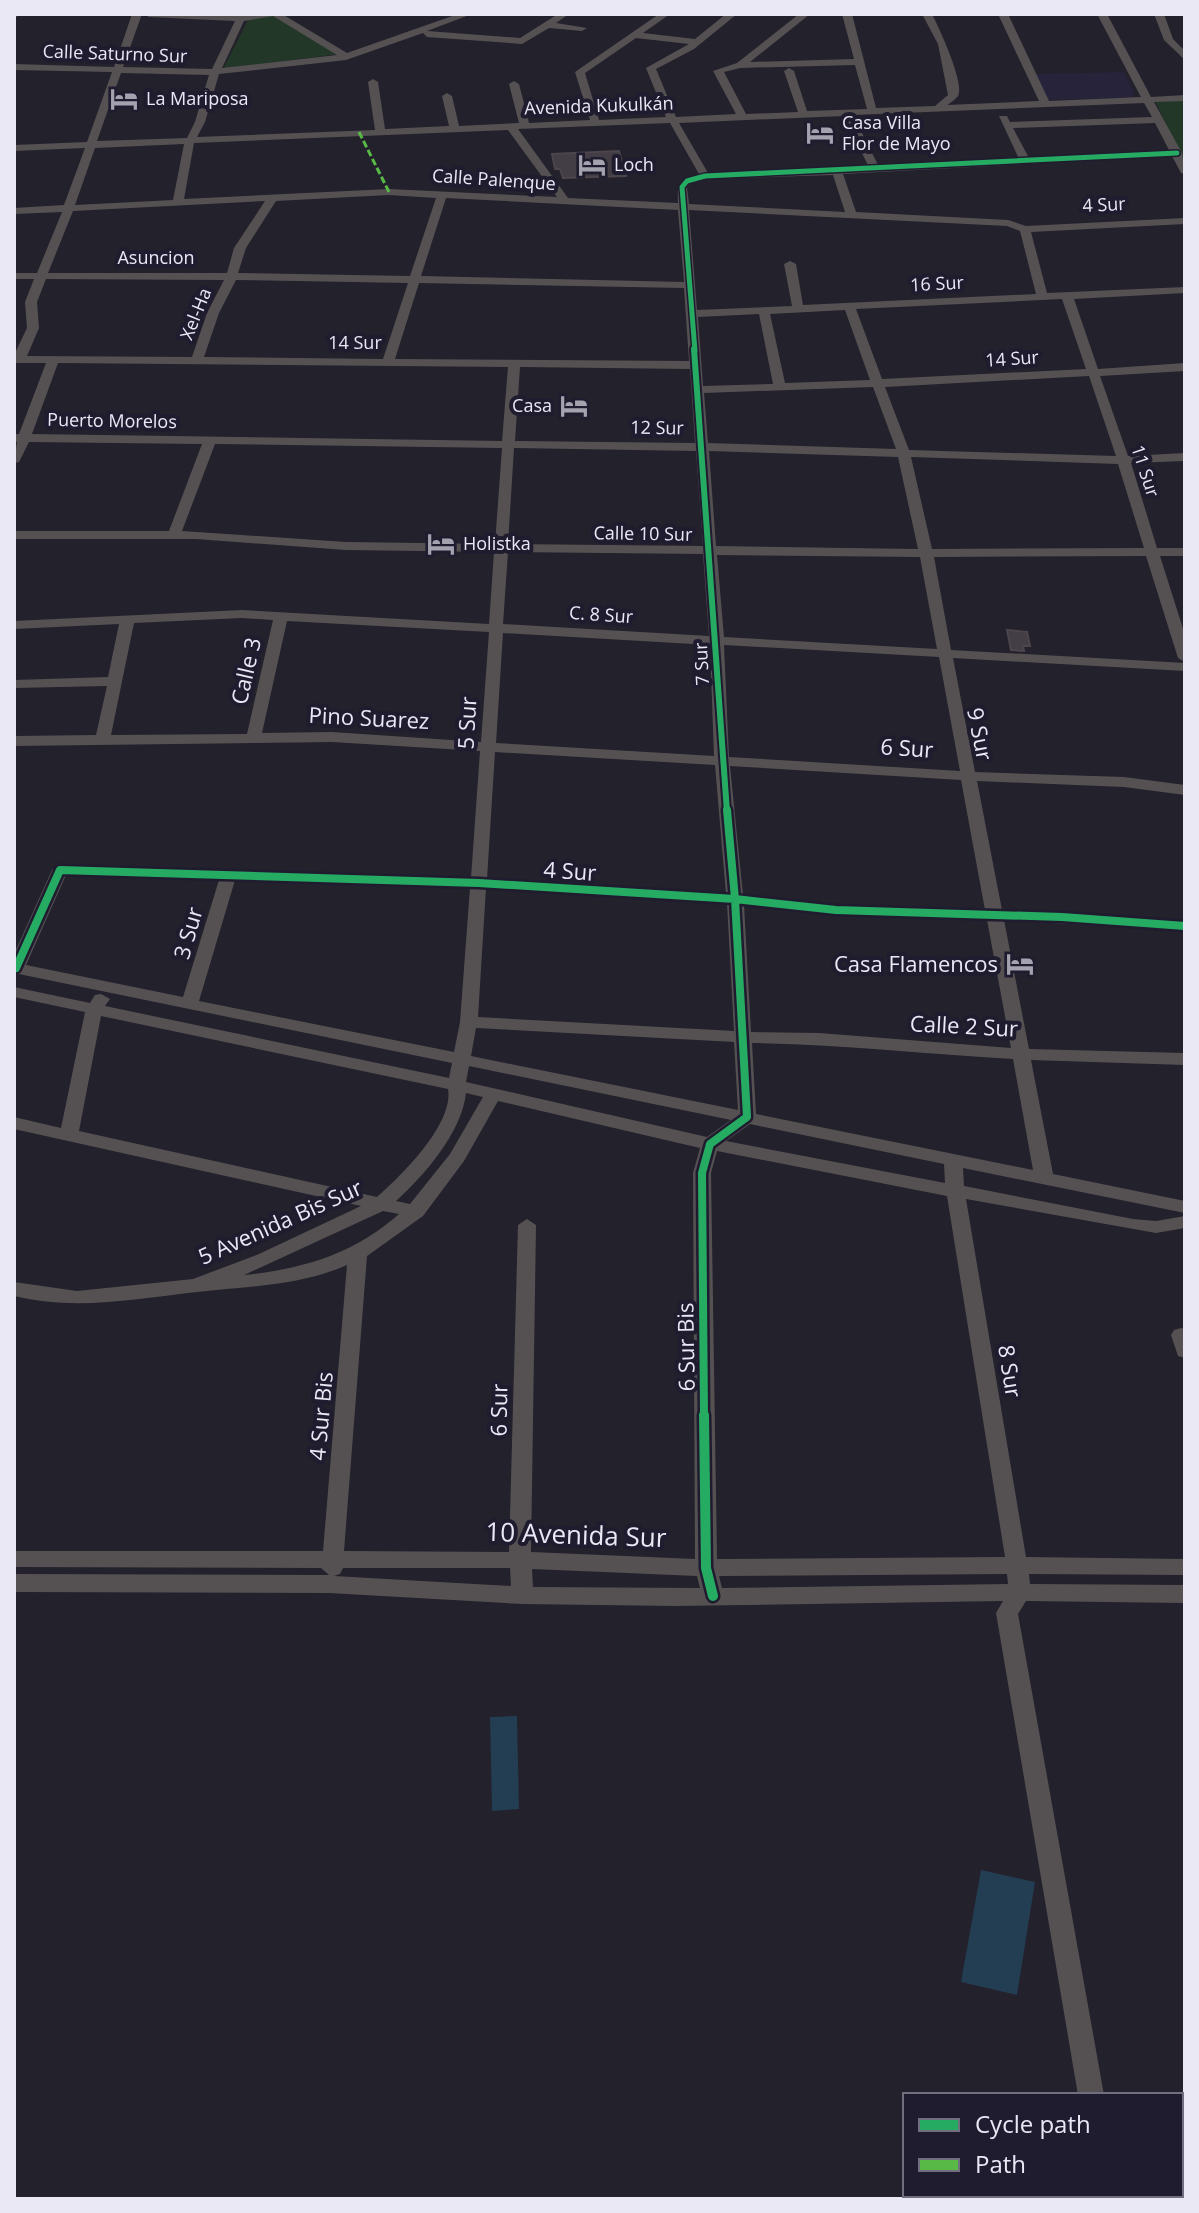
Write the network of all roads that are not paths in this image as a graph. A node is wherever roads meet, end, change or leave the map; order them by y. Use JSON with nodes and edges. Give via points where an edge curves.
{"nodes":[{"id":1,"x":137,"y":14,"type":"edge"},
{"id":2,"x":149,"y":14,"type":"edge"},
{"id":3,"x":276,"y":14,"type":"edge"},
{"id":4,"x":424,"y":14,"type":"edge"},
{"id":5,"x":467,"y":14,"type":"edge"},
{"id":6,"x":564,"y":14,"type":"edge"},
{"id":7,"x":665,"y":14,"type":"edge"},
{"id":8,"x":732,"y":14,"type":"edge"},
{"id":9,"x":805,"y":14,"type":"edge"},
{"id":10,"x":847,"y":14,"type":"edge"},
{"id":11,"x":927,"y":14,"type":"edge"},
{"id":12,"x":1003,"y":14,"type":"edge"},
{"id":13,"x":1102,"y":14,"type":"edge"},
{"id":14,"x":1159,"y":14,"type":"edge"},
{"id":15,"x":264,"y":16,"type":"edge"},
{"id":16,"x":241,"y":19,"type":"junction"},
{"id":17,"x":453,"y":21,"type":"junction"},
{"id":18,"x":548,"y":25,"type":"junction"},
{"id":19,"x":582,"y":28,"type":"dead end"},
{"id":20,"x":420,"y":33,"type":"junction"},
{"id":21,"x":635,"y":35,"type":"junction"},
{"id":22,"x":697,"y":42,"type":"junction"},
{"id":23,"x":1184,"y":55,"type":"edge"},
{"id":24,"x":346,"y":57,"type":"junction"},
{"id":25,"x":859,"y":62,"type":"junction"},
{"id":26,"x":740,"y":65,"type":"junction"},
{"id":27,"x":14,"y":67,"type":"edge"},
{"id":28,"x":115,"y":71,"type":"junction"},
{"id":29,"x":789,"y":71,"type":"dead end"},
{"id":30,"x":215,"y":72,"type":"junction"},
{"id":31,"x":373,"y":82,"type":"dead end"},
{"id":32,"x":514,"y":84,"type":"dead end"},
{"id":33,"x":447,"y":96,"type":"dead end"},
{"id":34,"x":1185,"y":98,"type":"edge"},
{"id":35,"x":1147,"y":99,"type":"junction"},
{"id":36,"x":1045,"y":103,"type":"junction"},
{"id":37,"x":997,"y":105,"type":"junction"},
{"id":38,"x":940,"y":106,"type":"junction"},
{"id":39,"x":872,"y":110,"type":"junction"},
{"id":40,"x":846,"y":111,"type":"junction"},
{"id":41,"x":803,"y":113,"type":"junction"},
{"id":42,"x":743,"y":117,"type":"junction"},
{"id":43,"x":673,"y":119,"type":"junction"},
{"id":44,"x":1160,"y":120,"type":"junction"},
{"id":45,"x":595,"y":122,"type":"junction"},
{"id":46,"x":510,"y":125,"type":"junction"},
{"id":47,"x":524,"y":125,"type":"junction"},
{"id":48,"x":1007,"y":125,"type":"junction"},
{"id":49,"x":454,"y":127,"type":"junction"},
{"id":50,"x":380,"y":131,"type":"junction"},
{"id":51,"x":189,"y":143,"type":"junction"},
{"id":52,"x":88,"y":146,"type":"junction"},
{"id":53,"x":14,"y":148,"type":"edge"},
{"id":54,"x":1177,"y":153,"type":"junction"},
{"id":55,"x":1025,"y":161,"type":"junction"},
{"id":56,"x":876,"y":170,"type":"junction"},
{"id":57,"x":1185,"y":171,"type":"edge"},
{"id":58,"x":837,"y":172,"type":"junction"},
{"id":59,"x":705,"y":176,"type":"junction"},
{"id":60,"x":442,"y":194,"type":"junction"},
{"id":61,"x":273,"y":197,"type":"junction"},
{"id":62,"x":178,"y":202,"type":"junction"},
{"id":63,"x":566,"y":202,"type":"junction"},
{"id":64,"x":69,"y":207,"type":"junction"},
{"id":65,"x":684,"y":209,"type":"junction"},
{"id":66,"x":14,"y":211,"type":"edge"},
{"id":67,"x":852,"y":217,"type":"junction"},
{"id":68,"x":1185,"y":221,"type":"edge"},
{"id":69,"x":1022,"y":227,"type":"junction"},
{"id":70,"x":790,"y":264,"type":"dead end"},
{"id":71,"x":14,"y":276,"type":"edge"},
{"id":72,"x":41,"y":276,"type":"junction"},
{"id":73,"x":232,"y":276,"type":"junction"},
{"id":74,"x":412,"y":278,"type":"junction"},
{"id":75,"x":688,"y":285,"type":"junction"},
{"id":76,"x":1185,"y":290,"type":"edge"},
{"id":77,"x":1067,"y":296,"type":"junction"},
{"id":78,"x":1042,"y":297,"type":"junction"},
{"id":79,"x":849,"y":306,"type":"junction"},
{"id":80,"x":798,"y":309,"type":"junction"},
{"id":81,"x":764,"y":311,"type":"junction"},
{"id":82,"x":691,"y":314,"type":"junction"},
{"id":83,"x":17,"y":359,"type":"edge"},
{"id":84,"x":53,"y":359,"type":"junction"},
{"id":85,"x":197,"y":361,"type":"junction"},
{"id":86,"x":388,"y":361,"type":"junction"},
{"id":87,"x":514,"y":362,"type":"junction"},
{"id":88,"x":696,"y":365,"type":"junction"},
{"id":89,"x":1185,"y":367,"type":"edge"},
{"id":90,"x":1093,"y":371,"type":"junction"},
{"id":91,"x":876,"y":383,"type":"junction"},
{"id":92,"x":779,"y":385,"type":"junction"},
{"id":93,"x":698,"y":390,"type":"junction"},
{"id":94,"x":19,"y":438,"type":"edge"},
{"id":95,"x":210,"y":440,"type":"junction"},
{"id":96,"x":508,"y":444,"type":"junction"},
{"id":97,"x":702,"y":447,"type":"junction"},
{"id":98,"x":903,"y":451,"type":"junction"},
{"id":99,"x":1185,"y":455,"type":"edge"},
{"id":100,"x":1122,"y":458,"type":"junction"},
{"id":101,"x":14,"y":459,"type":"edge"},
{"id":102,"x":14,"y":535,"type":"edge"},
{"id":103,"x":174,"y":535,"type":"junction"},
{"id":104,"x":503,"y":547,"type":"junction"},
{"id":105,"x":710,"y":551,"type":"junction"},
{"id":106,"x":1185,"y":552,"type":"edge"},
{"id":107,"x":926,"y":553,"type":"junction"},
{"id":108,"x":1152,"y":553,"type":"junction"},
{"id":109,"x":281,"y":616,"type":"junction"},
{"id":110,"x":127,"y":621,"type":"junction"},
{"id":111,"x":14,"y":625,"type":"edge"},
{"id":112,"x":494,"y":627,"type":"junction"},
{"id":113,"x":717,"y":643,"type":"junction"},
{"id":114,"x":942,"y":652,"type":"junction"},
{"id":115,"x":1185,"y":658,"type":"edge"},
{"id":116,"x":1185,"y":667,"type":"edge"},
{"id":117,"x":114,"y":681,"type":"junction"},
{"id":118,"x":14,"y":684,"type":"edge"},
{"id":119,"x":254,"y":737,"type":"junction"},
{"id":120,"x":103,"y":739,"type":"junction"},
{"id":121,"x":14,"y":741,"type":"edge"},
{"id":122,"x":489,"y":746,"type":"junction"},
{"id":123,"x":722,"y":760,"type":"junction"},
{"id":124,"x":966,"y":776,"type":"junction"},
{"id":125,"x":1185,"y":790,"type":"edge"},
{"id":126,"x":228,"y":876,"type":"junction"},
{"id":127,"x":479,"y":883,"type":"junction"},
{"id":128,"x":735,"y":899,"type":"junction"},
{"id":129,"x":994,"y":916,"type":"junction"},
{"id":130,"x":1185,"y":926,"type":"edge"},
{"id":131,"x":15,"y":968,"type":"edge"},
{"id":132,"x":109,"y":987,"type":"junction"},
{"id":133,"x":14,"y":992,"type":"edge"},
{"id":134,"x":190,"y":1003,"type":"junction"},
{"id":135,"x":94,"y":1009,"type":"junction"},
{"id":136,"x":469,"y":1022,"type":"junction"},
{"id":137,"x":740,"y":1037,"type":"junction"},
{"id":138,"x":1020,"y":1054,"type":"junction"},
{"id":139,"x":461,"y":1057,"type":"junction"},
{"id":140,"x":1185,"y":1059,"type":"edge"},
{"id":141,"x":456,"y":1085,"type":"junction"},
{"id":142,"x":493,"y":1094,"type":"junction"},
{"id":143,"x":747,"y":1117,"type":"junction"},
{"id":144,"x":14,"y":1123,"type":"edge"},
{"id":145,"x":69,"y":1135,"type":"junction"},
{"id":146,"x":710,"y":1144,"type":"junction"},
{"id":147,"x":953,"y":1159,"type":"junction"},
{"id":148,"x":1044,"y":1177,"type":"junction"},
{"id":149,"x":955,"y":1188,"type":"junction"},
{"id":150,"x":381,"y":1204,"type":"junction"},
{"id":151,"x":1185,"y":1207,"type":"edge"},
{"id":152,"x":416,"y":1212,"type":"junction"},
{"id":153,"x":1185,"y":1222,"type":"edge"},
{"id":154,"x":527,"y":1225,"type":"dead end"},
{"id":155,"x":358,"y":1252,"type":"junction"},
{"id":156,"x":197,"y":1285,"type":"junction"},
{"id":157,"x":14,"y":1289,"type":"edge"},
{"id":158,"x":334,"y":1558,"type":"junction"},
{"id":159,"x":14,"y":1559,"type":"edge"},
{"id":160,"x":520,"y":1560,"type":"junction"},
{"id":161,"x":1017,"y":1565,"type":"junction"},
{"id":162,"x":1185,"y":1567,"type":"edge"},
{"id":163,"x":706,"y":1568,"type":"junction"},
{"id":164,"x":14,"y":1583,"type":"edge"},
{"id":165,"x":329,"y":1584,"type":"junction"},
{"id":166,"x":1020,"y":1592,"type":"junction"},
{"id":167,"x":1185,"y":1594,"type":"edge"},
{"id":168,"x":523,"y":1595,"type":"junction"},
{"id":169,"x":713,"y":1596,"type":"junction"},
{"id":170,"x":1091,"y":2093,"type":"edge"}],
"edges":[{"from":1,"to":28,"type":"street"},
{"from":2,"to":16,"type":"street"},
{"from":3,"to":24,"type":"street"},
{"from":4,"to":17,"type":"street"},
{"from":5,"to":17,"type":"street","name":"Calle Saturno Sur"},
{"from":6,"to":18,"type":"street"},
{"from":7,"to":21,"type":"street"},
{"from":8,"to":22,"type":"street"},
{"from":9,"to":26,"type":"street"},
{"from":10,"to":25,"type":"street"},
{"from":11,"to":38,"type":"street","via":[[943,44],[954,90]]},
{"from":12,"to":36,"type":"street"},
{"from":13,"to":35,"type":"street"},
{"from":14,"to":23,"type":"street","via":[[1169,40]]},
{"from":15,"to":16,"type":"street"},
{"from":16,"to":30,"type":"street"},
{"from":17,"to":20,"type":"street","name":"Calle Saturno Sur"},
{"from":18,"to":19,"type":"street"},
{"from":18,"to":20,"type":"street","via":[[522,41]]},
{"from":20,"to":24,"type":"street","name":"Calle Saturno Sur"},
{"from":21,"to":22,"type":"street"},
{"from":21,"to":45,"type":"street","via":[[580,72]]},
{"from":22,"to":43,"type":"street","via":[[651,68]]},
{"from":24,"to":30,"type":"street","name":"Calle Saturno Sur"},
{"from":25,"to":26,"type":"street"},
{"from":25,"to":39,"type":"street"},
{"from":26,"to":42,"type":"street","via":[[718,71]]},
{"from":27,"to":28,"type":"street","name":"Calle Saturno Sur"},
{"from":28,"to":30,"type":"street","name":"Calle Saturno Sur"},
{"from":28,"to":52,"type":"street"},
{"from":29,"to":41,"type":"street"},
{"from":30,"to":51,"type":"street"},
{"from":31,"to":50,"type":"street"},
{"from":32,"to":47,"type":"street"},
{"from":33,"to":49,"type":"street"},
{"from":34,"to":35,"type":"street","name":"Avenida Kukulkán"},
{"from":35,"to":36,"type":"street","name":"Avenida Kukulkán"},
{"from":35,"to":44,"type":"street"},
{"from":36,"to":37,"type":"street","name":"Avenida Kukulkán"},
{"from":37,"to":38,"type":"street","name":"Avenida Kukulkán"},
{"from":37,"to":48,"type":"street"},
{"from":38,"to":39,"type":"street","name":"Avenida Kukulkán"},
{"from":39,"to":40,"type":"street","name":"Avenida Kukulkán"},
{"from":40,"to":41,"type":"street","name":"Avenida Kukulkán"},
{"from":40,"to":56,"type":"street"},
{"from":41,"to":42,"type":"street","name":"Avenida Kukulkán"},
{"from":42,"to":43,"type":"street","name":"Avenida Kukulkán"},
{"from":43,"to":45,"type":"street","name":"Avenida Kukulkán"},
{"from":43,"to":59,"type":"street"},
{"from":44,"to":48,"type":"street"},
{"from":44,"to":54,"type":"street"},
{"from":45,"to":47,"type":"street","name":"Avenida Kukulkán"},
{"from":46,"to":47,"type":"street","name":"Avenida Kukulkán"},
{"from":46,"to":49,"type":"street","name":"Avenida Kukulkán"},
{"from":46,"to":63,"type":"street"},
{"from":48,"to":55,"type":"street"},
{"from":49,"to":50,"type":"street","name":"Avenida Kukulkán"},
{"from":50,"to":51,"type":"street","name":"Avenida Kukulkán"},
{"from":51,"to":52,"type":"street","name":"Avenida Kukulkán"},
{"from":51,"to":62,"type":"street"},
{"from":52,"to":53,"type":"street","name":"Avenida Kukulkán"},
{"from":52,"to":64,"type":"street"},
{"from":54,"to":55,"type":"street"},
{"from":54,"to":57,"type":"street"},
{"from":55,"to":56,"type":"street"},
{"from":56,"to":58,"type":"street"},
{"from":58,"to":59,"type":"street"},
{"from":58,"to":67,"type":"street"},
{"from":59,"to":65,"type":"street","via":[[682,187]]},
{"from":60,"to":61,"type":"street","name":"Calle Palenque"},
{"from":60,"to":63,"type":"street","name":"Calle Palenque"},
{"from":60,"to":74,"type":"street"},
{"from":61,"to":62,"type":"street","name":"Calle Palenque"},
{"from":61,"to":73,"type":"street","name":"Xel-Ha","via":[[244,238]]},
{"from":62,"to":64,"type":"street","name":"Calle Palenque"},
{"from":63,"to":65,"type":"street","name":"Calle Palenque"},
{"from":64,"to":66,"type":"street","name":"Calle Palenque"},
{"from":64,"to":72,"type":"street"},
{"from":65,"to":67,"type":"street","name":"Calle Palenque"},
{"from":65,"to":75,"type":"street","name":"7 Sur"},
{"from":67,"to":69,"type":"street","name":"Calle Palenque"},
{"from":68,"to":69,"type":"street","name":"4 Sur"},
{"from":69,"to":78,"type":"street"},
{"from":70,"to":80,"type":"street"},
{"from":71,"to":72,"type":"street","name":"Asuncion"},
{"from":72,"to":73,"type":"street","name":"Asuncion"},
{"from":72,"to":83,"type":"street","via":[[29,307],[33,328]]},
{"from":73,"to":74,"type":"street","name":"Asuncion"},
{"from":73,"to":85,"type":"street","name":"Xel-Ha"},
{"from":74,"to":75,"type":"street"},
{"from":74,"to":86,"type":"street"},
{"from":75,"to":82,"type":"street","name":"7 Sur"},
{"from":76,"to":77,"type":"street","name":"16 Sur"},
{"from":77,"to":78,"type":"street","name":"16 Sur"},
{"from":77,"to":90,"type":"street","name":"11 Sur"},
{"from":78,"to":79,"type":"street","name":"16 Sur"},
{"from":79,"to":80,"type":"street","name":"16 Sur"},
{"from":79,"to":91,"type":"street","name":"9 Sur"},
{"from":80,"to":81,"type":"street","name":"16 Sur"},
{"from":81,"to":82,"type":"street","name":"16 Sur"},
{"from":81,"to":92,"type":"street"},
{"from":82,"to":88,"type":"street","name":"7 Sur"},
{"from":83,"to":84,"type":"street","name":"14 Sur"},
{"from":84,"to":85,"type":"street","name":"14 Sur"},
{"from":84,"to":94,"type":"street"},
{"from":85,"to":86,"type":"street","name":"14 Sur"},
{"from":86,"to":87,"type":"street","name":"14 Sur"},
{"from":87,"to":88,"type":"street","name":"14 Sur"},
{"from":87,"to":96,"type":"street","name":"5 Sur"},
{"from":88,"to":93,"type":"street","name":"7 Sur"},
{"from":89,"to":90,"type":"street","name":"14 Sur"},
{"from":90,"to":91,"type":"street","name":"14 Sur"},
{"from":90,"to":100,"type":"street","name":"11 Sur"},
{"from":91,"to":92,"type":"street","name":"14 Sur"},
{"from":91,"to":98,"type":"street","name":"9 Sur"},
{"from":92,"to":93,"type":"street","name":"14 Sur"},
{"from":93,"to":97,"type":"street","name":"7 Sur"},
{"from":94,"to":95,"type":"street","name":"Puerto Morelos"},
{"from":94,"to":101,"type":"street"},
{"from":95,"to":96,"type":"street","name":"12 Sur"},
{"from":95,"to":103,"type":"street"},
{"from":96,"to":97,"type":"street","name":"12 Sur"},
{"from":96,"to":104,"type":"street","name":"5 Sur"},
{"from":97,"to":98,"type":"street","name":"12 Sur"},
{"from":97,"to":105,"type":"street","name":"7 Sur"},
{"from":98,"to":100,"type":"street","name":"12 Sur"},
{"from":98,"to":107,"type":"street","name":"9 Sur"},
{"from":99,"to":100,"type":"street","name":"12 Sur"},
{"from":100,"to":108,"type":"street","name":"11 Sur"},
{"from":102,"to":103,"type":"street","name":"Calle 10 Sur"},
{"from":103,"to":104,"type":"street","name":"Calle 10 Sur","via":[[346,546]]},
{"from":104,"to":105,"type":"street","name":"Calle 10 Sur"},
{"from":104,"to":112,"type":"street","name":"5 Sur"},
{"from":105,"to":107,"type":"street","name":"Calle 10 Sur"},
{"from":105,"to":113,"type":"street","name":"7 Sur"},
{"from":106,"to":108,"type":"street","name":"Calle 10 Sur"},
{"from":107,"to":108,"type":"street","name":"Calle 10 Sur"},
{"from":107,"to":114,"type":"street","name":"9 Sur"},
{"from":108,"to":115,"type":"street","name":"11 Sur"},
{"from":109,"to":110,"type":"street","name":"C. 8 Sur"},
{"from":109,"to":112,"type":"street","name":"C. 8 Sur"},
{"from":109,"to":119,"type":"street","name":"Calle 3"},
{"from":110,"to":111,"type":"street","name":"C. 8 Sur"},
{"from":110,"to":117,"type":"street"},
{"from":112,"to":113,"type":"street","name":"C. 8 Sur"},
{"from":112,"to":122,"type":"street","name":"5 Sur"},
{"from":113,"to":114,"type":"street","name":"C. 8 Sur"},
{"from":113,"to":123,"type":"street","name":"7 Sur"},
{"from":114,"to":116,"type":"street","name":"C. 8 Sur"},
{"from":114,"to":124,"type":"street","name":"9 Sur"},
{"from":117,"to":118,"type":"street"},
{"from":117,"to":120,"type":"street"},
{"from":119,"to":120,"type":"street","name":"Pino Suarez"},
{"from":119,"to":122,"type":"street","name":"Pino Suarez"},
{"from":120,"to":121,"type":"street","name":"Pino Suarez"},
{"from":122,"to":123,"type":"street","name":"Pino Suarez"},
{"from":122,"to":127,"type":"street","name":"5 Sur"},
{"from":123,"to":124,"type":"street","name":"6 Sur"},
{"from":123,"to":128,"type":"street","name":"7 Sur"},
{"from":124,"to":125,"type":"street","name":"6 Sur","via":[[1124,782]]},
{"from":124,"to":129,"type":"street","name":"9 Sur"},
{"from":126,"to":127,"type":"street","name":"4 Sur"},
{"from":126,"to":131,"type":"street","name":"4 Sur","via":[[60,870]]},
{"from":126,"to":134,"type":"street","name":"3 Sur"},
{"from":127,"to":128,"type":"street","name":"4 Sur"},
{"from":127,"to":136,"type":"street","name":"5 Sur"},
{"from":128,"to":129,"type":"street","name":"4 Sur","via":[[784,907]]},
{"from":128,"to":137,"type":"street","name":"7 Sur"},
{"from":129,"to":130,"type":"street","name":"4 Sur"},
{"from":129,"to":138,"type":"street","name":"9 Sur"},
{"from":131,"to":132,"type":"street"},
{"from":132,"to":134,"type":"street"},
{"from":132,"to":135,"type":"street"},
{"from":133,"to":135,"type":"street"},
{"from":134,"to":139,"type":"street"},
{"from":135,"to":141,"type":"street"},
{"from":135,"to":145,"type":"street"},
{"from":136,"to":137,"type":"street","name":"Calle 2 Sur"},
{"from":136,"to":139,"type":"street","name":"5 Sur"},
{"from":137,"to":138,"type":"street","name":"Calle 2 Sur"},
{"from":137,"to":143,"type":"street","name":"7 Sur"},
{"from":138,"to":140,"type":"street","name":"Calle 2 Sur"},
{"from":138,"to":148,"type":"street","name":"9 Sur"},
{"from":139,"to":141,"type":"street","name":"5 Sur"},
{"from":139,"to":143,"type":"street"},
{"from":141,"to":142,"type":"street"},
{"from":141,"to":150,"type":"street","name":"5 Avenida Bis Sur","via":[[451,1116],[430,1154]]},
{"from":142,"to":146,"type":"street"},
{"from":142,"to":152,"type":"street","name":"5 Avenida Bis Sur","via":[[469,1142]]},
{"from":143,"to":146,"type":"street"},
{"from":143,"to":147,"type":"street"},
{"from":144,"to":145,"type":"street"},
{"from":145,"to":150,"type":"street"},
{"from":146,"to":149,"type":"street"},
{"from":146,"to":163,"type":"street","name":"6 Sur Bis","via":[[702,1173]]},
{"from":147,"to":148,"type":"street"},
{"from":147,"to":149,"type":"street","name":"8 Sur"},
{"from":148,"to":151,"type":"street"},
{"from":149,"to":153,"type":"street","via":[[1133,1225]]},
{"from":149,"to":161,"type":"street","name":"8 Sur"},
{"from":150,"to":152,"type":"street"},
{"from":150,"to":156,"type":"street","name":"5 Avenida Bis Sur","via":[[266,1259]]},
{"from":152,"to":155,"type":"street","name":"5 Avenida Bis Sur"},
{"from":154,"to":160,"type":"street","name":"6 Sur"},
{"from":155,"to":156,"type":"street","name":"5 Avenida Bis Sur","via":[[295,1275]]},
{"from":155,"to":158,"type":"street","name":"4 Sur Bis"},
{"from":156,"to":157,"type":"street","name":"5 Avenida Bis Sur","via":[[99,1299]]},
{"from":158,"to":159,"type":"street","name":"10 Avenida Sur"},
{"from":158,"to":160,"type":"street","name":"10 Avenida Sur"},
{"from":158,"to":165,"type":"street","name":"4 Sur Bis"},
{"from":160,"to":163,"type":"street","name":"10 Avenida Sur"},
{"from":160,"to":168,"type":"street","name":"6 Sur"},
{"from":161,"to":162,"type":"street","name":"10 Avenida Sur"},
{"from":161,"to":163,"type":"street","name":"10 Avenida Sur"},
{"from":161,"to":166,"type":"street","name":"8 Sur"},
{"from":163,"to":169,"type":"street","name":"6 Sur Bis"},
{"from":164,"to":165,"type":"street"},
{"from":165,"to":168,"type":"street"},
{"from":166,"to":167,"type":"street"},
{"from":166,"to":169,"type":"street"},
{"from":166,"to":170,"type":"street","via":[[1007,1613]]},
{"from":168,"to":169,"type":"street"}]}
